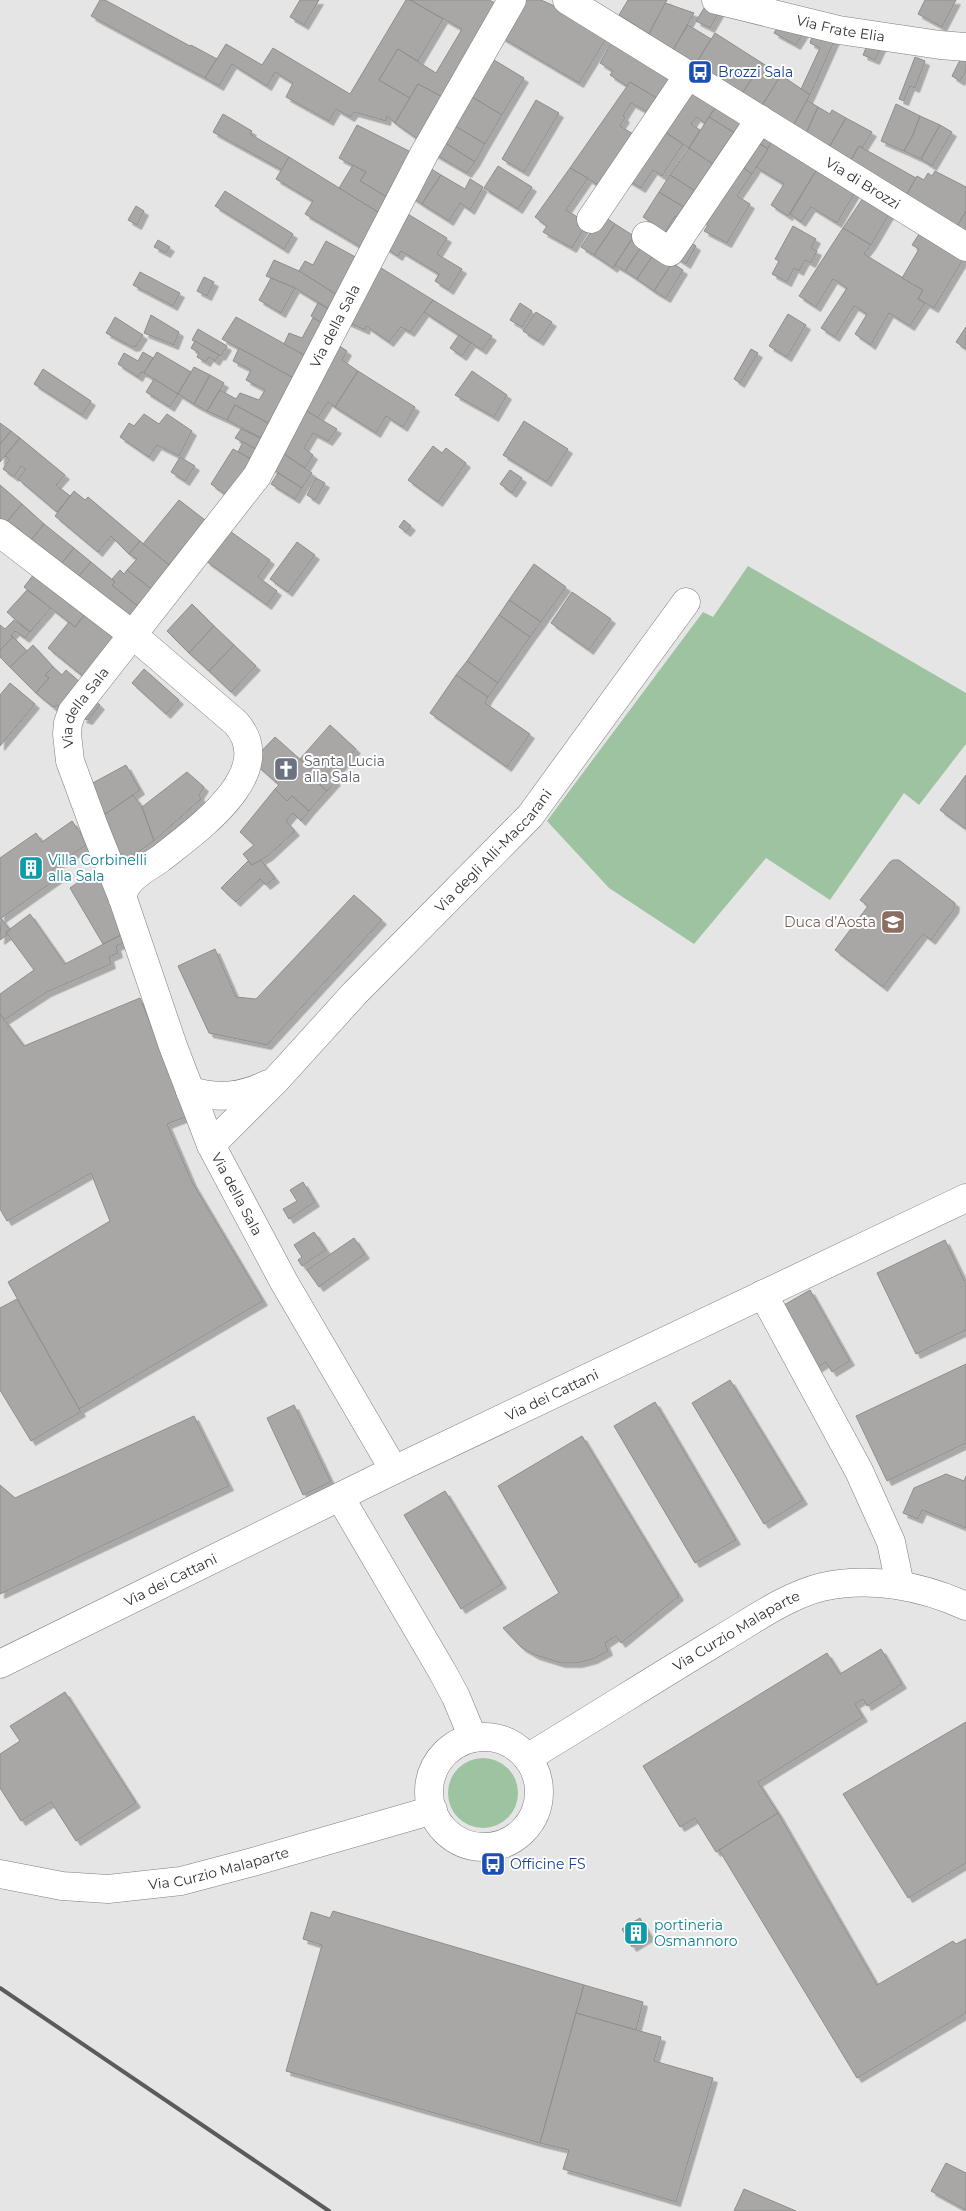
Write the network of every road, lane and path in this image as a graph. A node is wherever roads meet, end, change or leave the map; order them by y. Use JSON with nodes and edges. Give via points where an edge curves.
{"nodes":[{"id":1,"x":512,"y":0,"type":"edge"},
{"id":2,"x":567,"y":0,"type":"edge"},
{"id":3,"x":716,"y":0,"type":"edge"},
{"id":4,"x":966,"y":47,"type":"edge"},
{"id":5,"x":689,"y":74,"type":"junction"},
{"id":6,"x":760,"y":119,"type":"junction"},
{"id":7,"x":590,"y":219,"type":"dead end"},
{"id":8,"x":646,"y":236,"type":"dead end"},
{"id":9,"x":966,"y":246,"type":"edge"},
{"id":10,"x":0,"y":533,"type":"edge"},
{"id":11,"x":686,"y":602,"type":"dead end"},
{"id":12,"x":133,"y":635,"type":"junction"},
{"id":13,"x":122,"y":884,"type":"junction"},
{"id":14,"x":276,"y":1080,"type":"junction"},
{"id":15,"x":190,"y":1091,"type":"junction"},
{"id":16,"x":211,"y":1145,"type":"junction"},
{"id":17,"x":966,"y":1198,"type":"edge"},
{"id":18,"x":763,"y":1294,"type":"junction"},
{"id":19,"x":394,"y":1470,"type":"junction"},
{"id":20,"x":340,"y":1496,"type":"junction"},
{"id":21,"x":900,"y":1585,"type":"junction"},
{"id":22,"x":966,"y":1606,"type":"edge"},
{"id":23,"x":0,"y":1664,"type":"edge"},
{"id":24,"x":473,"y":1738,"type":"junction"},
{"id":25,"x":527,"y":1758,"type":"junction"},
{"id":26,"x":432,"y":1810,"type":"junction"},
{"id":27,"x":0,"y":1874,"type":"edge"}],
"edges":[{"from":1,"to":12,"type":"street","name":"Via della Sala","via":[[424,154],[257,476]]},
{"from":2,"to":5,"type":"street","name":"Via di Brozzi"},
{"from":3,"to":4,"type":"street","name":"Via Frate Elia","via":[[839,30]]},
{"from":5,"to":6,"type":"street","name":"Via di Brozzi"},
{"from":5,"to":7,"type":"street"},
{"from":6,"to":8,"type":"street","via":[[670,252]]},
{"from":6,"to":9,"type":"street","name":"Via di Brozzi"},
{"from":10,"to":12,"type":"street"},
{"from":11,"to":14,"type":"street","name":"Via degli Alli-Maccarani","via":[[542,803],[355,992]]},
{"from":12,"to":13,"type":"street","name":"Via della Sala","via":[[72,712],[67,734],[70,761]]},
{"from":12,"to":13,"type":"street","via":[[236,723],[249,750],[241,781],[224,803],[188,837]]},
{"from":13,"to":15,"type":"street","name":"Via della Sala"},
{"from":14,"to":15,"type":"street","name":"Via degli Alli-Maccarani","via":[[236,1096]]},
{"from":14,"to":16,"type":"street","name":"Via degli Alli-Maccarani"},
{"from":15,"to":16,"type":"street","name":"Via della Sala"},
{"from":16,"to":19,"type":"street","name":"Via della Sala","via":[[284,1282]]},
{"from":17,"to":18,"type":"street","name":"Via dei Cattani"},
{"from":18,"to":19,"type":"street","name":"Via dei Cattani"},
{"from":18,"to":21,"type":"street","via":[[858,1471],[891,1542]]},
{"from":19,"to":20,"type":"street","name":"Via dei Cattani"},
{"from":20,"to":23,"type":"street","name":"Via dei Cattani"},
{"from":20,"to":24,"type":"street","via":[[442,1671]]},
{"from":21,"to":22,"type":"street","name":"Via Curzio Malaparte","via":[[946,1597]]},
{"from":21,"to":25,"type":"street","name":"Via Curzio Malaparte","via":[[832,1585],[797,1597]]},
{"from":24,"to":25,"type":"street","via":[[502,1740],[515,1746]]},
{"from":24,"to":26,"type":"street","via":[[450,1749],[435,1767],[429,1789]]},
{"from":25,"to":26,"type":"street","via":[[538,1784],[536,1807],[523,1830],[508,1841],[486,1846],[465,1843],[447,1832]]},
{"from":26,"to":27,"type":"street","name":"Via Curzio Malaparte","via":[[181,1881],[108,1889],[62,1886]]}]}
